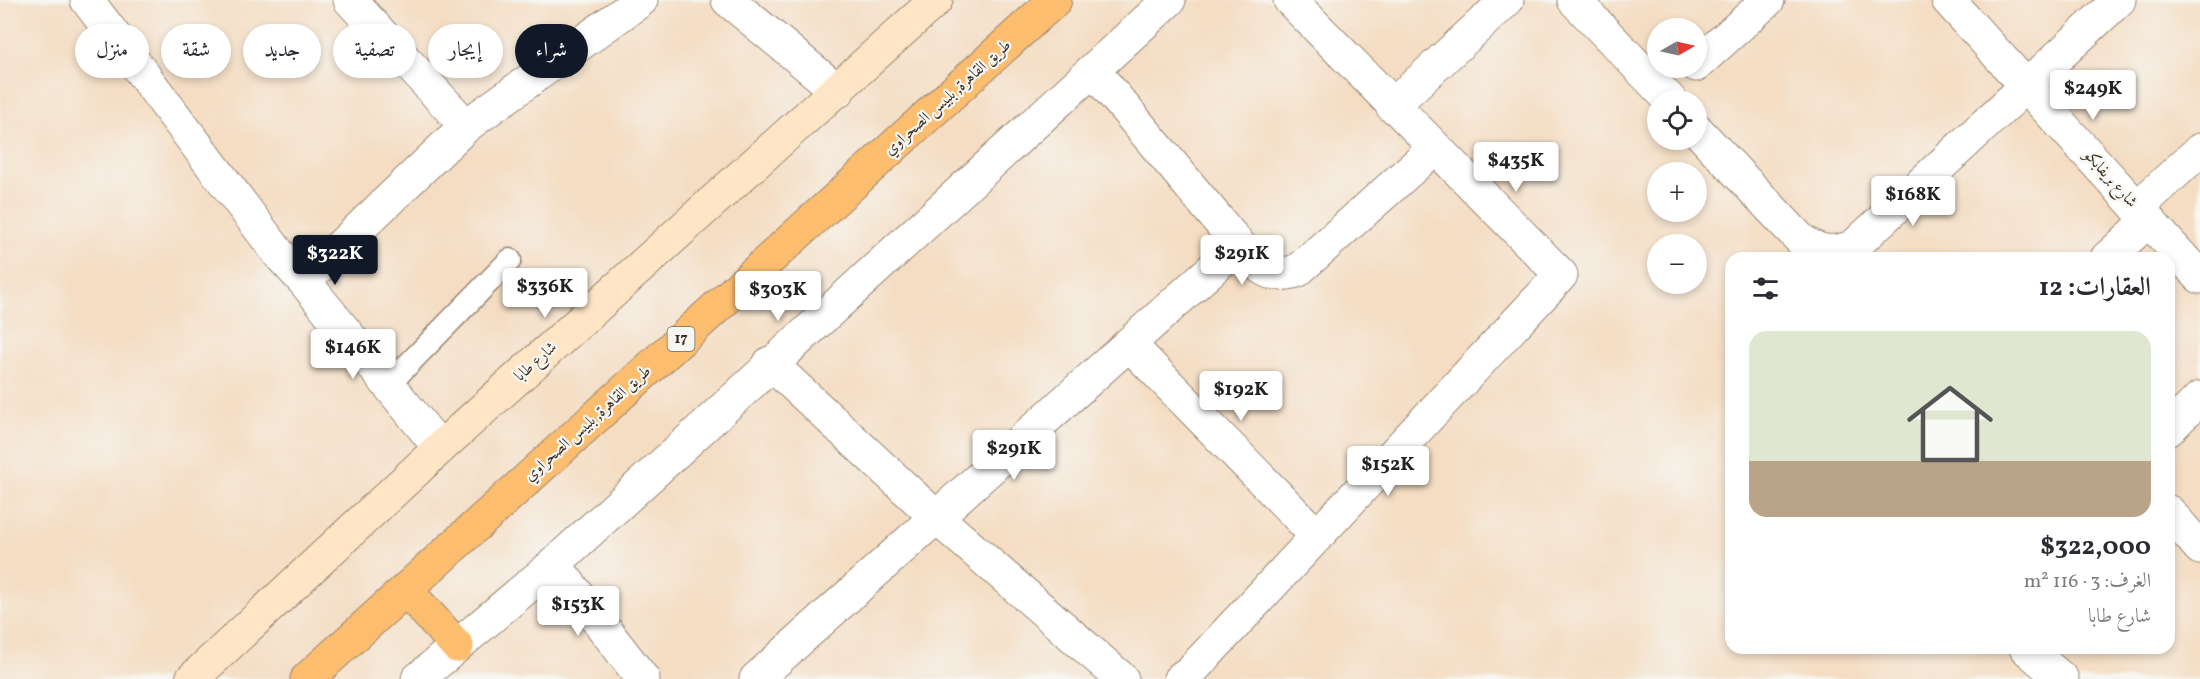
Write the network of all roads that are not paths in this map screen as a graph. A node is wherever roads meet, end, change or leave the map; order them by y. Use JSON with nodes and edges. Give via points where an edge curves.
{"nodes":[{"id":1,"x":350,"y":0,"type":"edge"},
{"id":2,"x":641,"y":0,"type":"edge"},
{"id":3,"x":728,"y":0,"type":"edge"},
{"id":4,"x":936,"y":0,"type":"edge"},
{"id":5,"x":1055,"y":0,"type":"edge"},
{"id":6,"x":1169,"y":0,"type":"edge"},
{"id":7,"x":1290,"y":0,"type":"edge"},
{"id":8,"x":1507,"y":0,"type":"edge"},
{"id":9,"x":1574,"y":0,"type":"edge"},
{"id":10,"x":1768,"y":0,"type":"edge"},
{"id":11,"x":1948,"y":0,"type":"edge"},
{"id":12,"x":2119,"y":0,"type":"edge"},
{"id":13,"x":94,"y":3,"type":"edge"},
{"id":14,"x":1707,"y":55,"type":"edge"},
{"id":15,"x":1093,"y":70,"type":"junction"},
{"id":16,"x":1684,"y":78,"type":"edge"},
{"id":17,"x":2026,"y":86,"type":"junction"},
{"id":18,"x":1660,"y":90,"type":"edge"},
{"id":19,"x":1673,"y":90,"type":"edge"},
{"id":20,"x":838,"y":91,"type":"junction"},
{"id":21,"x":1392,"y":106,"type":"junction"},
{"id":22,"x":466,"y":126,"type":"junction"},
{"id":23,"x":1707,"y":141,"type":"edge"},
{"id":24,"x":1435,"y":148,"type":"junction"},
{"id":25,"x":2200,"y":150,"type":"edge"},
{"id":26,"x":2143,"y":214,"type":"junction"},
{"id":27,"x":1239,"y":245,"type":"junction"},
{"id":28,"x":2112,"y":252,"type":"edge"},
{"id":29,"x":510,"y":260,"type":"dead end"},
{"id":30,"x":2200,"y":277,"type":"edge"},
{"id":31,"x":304,"y":281,"type":"junction"},
{"id":32,"x":1129,"y":344,"type":"junction"},
{"id":33,"x":770,"y":363,"type":"junction"},
{"id":34,"x":389,"y":384,"type":"junction"},
{"id":35,"x":2200,"y":399,"type":"edge"},
{"id":36,"x":2175,"y":423,"type":"edge"},
{"id":37,"x":440,"y":448,"type":"junction"},
{"id":38,"x":936,"y":517,"type":"junction"},
{"id":39,"x":2175,"y":519,"type":"edge"},
{"id":40,"x":1317,"y":537,"type":"junction"},
{"id":41,"x":2200,"y":548,"type":"edge"},
{"id":42,"x":554,"y":564,"type":"junction"},
{"id":43,"x":406,"y":590,"type":"junction"},
{"id":44,"x":457,"y":646,"type":"junction"},
{"id":45,"x":2033,"y":654,"type":"edge"},
{"id":46,"x":765,"y":676,"type":"edge"},
{"id":47,"x":192,"y":679,"type":"edge"},
{"id":48,"x":307,"y":679,"type":"edge"},
{"id":49,"x":418,"y":679,"type":"edge"},
{"id":50,"x":643,"y":679,"type":"edge"},
{"id":51,"x":1122,"y":679,"type":"edge"},
{"id":52,"x":1180,"y":679,"type":"edge"},
{"id":53,"x":2062,"y":679,"type":"edge"}],
"edges":[{"from":1,"to":22,"type":"street"},
{"from":2,"to":22,"type":"street"},
{"from":3,"to":20,"type":"street"},
{"from":4,"to":20,"type":"street","name":"شارع طابا"},
{"from":5,"to":43,"type":"highway","name":"طريق القاهرة, بلبيس الصحراوي","number":"17"},
{"from":6,"to":15,"type":"street"},
{"from":7,"to":21,"type":"street"},
{"from":8,"to":21,"type":"street"},
{"from":9,"to":18,"type":"street"},
{"from":10,"to":14,"type":"street"},
{"from":11,"to":17,"type":"street","name":"شارع بريفابكو"},
{"from":12,"to":17,"type":"street"},
{"from":13,"to":31,"type":"street","via":[[279,254]]},
{"from":15,"to":27,"type":"street"},
{"from":15,"to":33,"type":"street"},
{"from":16,"to":19,"type":"street"},
{"from":17,"to":23,"type":"street","via":[[1854,246],[1841,252],[1826,252],[1801,240]]},
{"from":17,"to":26,"type":"street","name":"شارع بريفابكو"},
{"from":20,"to":37,"type":"street","name":"شارع طابا"},
{"from":21,"to":24,"type":"street"},
{"from":22,"to":31,"type":"street"},
{"from":24,"to":27,"type":"street","via":[[1297,271],[1263,271]]},
{"from":24,"to":40,"type":"street","via":[[1561,275]]},
{"from":25,"to":26,"type":"street"},
{"from":26,"to":28,"type":"street"},
{"from":26,"to":30,"type":"street","name":"شارع بريفابكو"},
{"from":27,"to":32,"type":"street"},
{"from":29,"to":34,"type":"lane"},
{"from":31,"to":34,"type":"street"},
{"from":32,"to":38,"type":"street"},
{"from":32,"to":40,"type":"street"},
{"from":33,"to":38,"type":"street"},
{"from":33,"to":42,"type":"street"},
{"from":34,"to":37,"type":"street"},
{"from":35,"to":36,"type":"street"},
{"from":37,"to":47,"type":"street","name":"شارع طابا"},
{"from":38,"to":46,"type":"street"},
{"from":38,"to":51,"type":"street"},
{"from":39,"to":41,"type":"street"},
{"from":40,"to":52,"type":"street"},
{"from":42,"to":44,"type":"street"},
{"from":42,"to":50,"type":"street"},
{"from":43,"to":44,"type":"highway"},
{"from":43,"to":48,"type":"highway","name":"طريق القاهرة, بلبيس الصحراوي","number":"17"},
{"from":44,"to":49,"type":"street"},
{"from":45,"to":53,"type":"street"}]}
